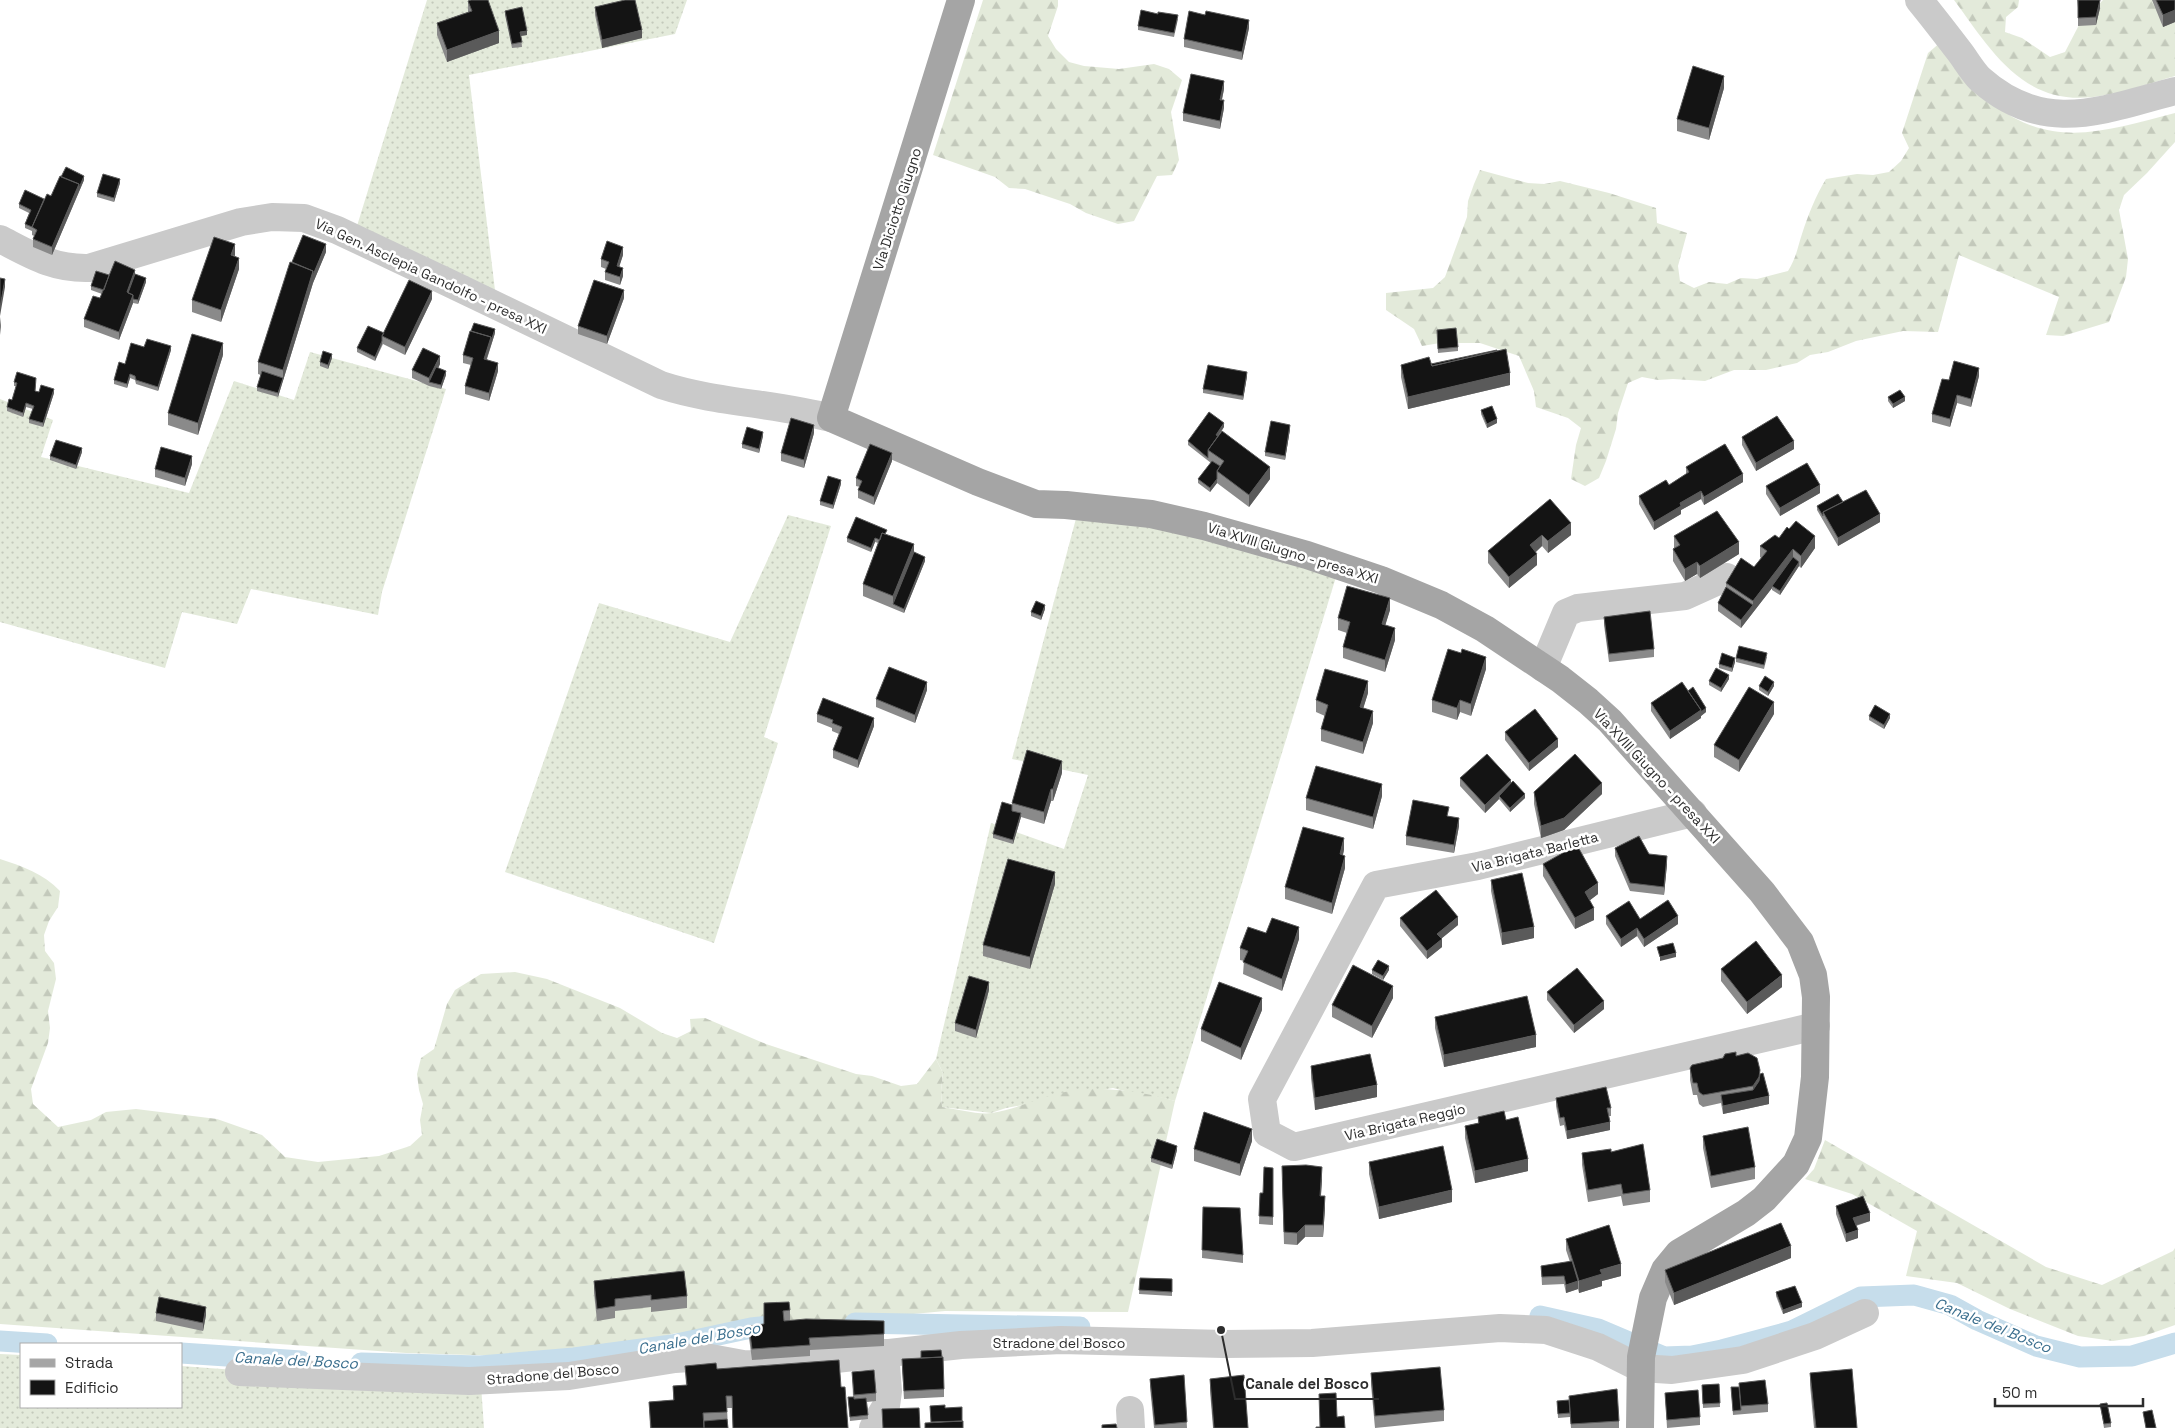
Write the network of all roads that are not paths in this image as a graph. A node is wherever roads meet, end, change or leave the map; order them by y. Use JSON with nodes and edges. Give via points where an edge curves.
{"nodes":[{"id":1,"x":961,"y":0,"type":"edge"},
{"id":2,"x":1918,"y":0,"type":"edge"},
{"id":3,"x":2175,"y":91,"type":"edge"},
{"id":4,"x":0,"y":239,"type":"edge"},
{"id":5,"x":831,"y":418,"type":"junction"},
{"id":6,"x":1727,"y":576,"type":"dead end"},
{"id":7,"x":1543,"y":668,"type":"junction"},
{"id":8,"x":1692,"y":813,"type":"junction"},
{"id":9,"x":1376,"y":885,"type":"joint"},
{"id":10,"x":1816,"y":1026,"type":"junction"},
{"id":11,"x":1865,"y":1313,"type":"dead end"},
{"id":12,"x":885,"y":1353,"type":"junction"},
{"id":13,"x":1640,"y":1362,"type":"junction"},
{"id":14,"x":239,"y":1372,"type":"dead end"},
{"id":15,"x":873,"y":1428,"type":"edge"},
{"id":16,"x":1640,"y":1428,"type":"edge"}],
"edges":[{"from":1,"to":5,"type":"main road","name":"Via Diciotto Giugno"},
{"from":2,"to":3,"type":"street","via":[[1979,78],[2021,106],[2051,114],[2080,114]]},
{"from":4,"to":5,"type":"street","name":"Via Gen. Asclepia Gandolfo - presa XXI","via":[[56,266],[89,268],[241,222],[272,217],[304,218],[337,230],[661,385],[690,394],[802,410]]},
{"from":5,"to":7,"type":"main road","name":"Via XVIII Giugno - presa XXI","via":[[1036,504],[1151,514],[1307,554],[1441,605]]},
{"from":6,"to":7,"type":"street","via":[[1685,596],[1578,608],[1566,613]]},
{"from":7,"to":8,"type":"main road","name":"Via XVIII Giugno - presa XXI","via":[[1610,721]]},
{"from":8,"to":9,"type":"street","name":"Via Brigata Barletta","via":[[1478,866]]},
{"from":8,"to":10,"type":"main road","name":"Via XVIII Giugno - presa XXI","via":[[1762,892],[1800,942],[1813,975]]},
{"from":9,"to":10,"type":"street","name":"Via Brigata Reggio","via":[[1262,1099],[1267,1133],[1294,1147]]},
{"from":10,"to":13,"type":"main road","name":"Via XVIII Giugno - presa XXI","via":[[1808,1138],[1796,1164],[1764,1199],[1679,1253],[1665,1270],[1654,1294]]},
{"from":11,"to":13,"type":"street","name":"Stradone del Bosco","via":[[1815,1336],[1743,1360],[1688,1369]]},
{"from":12,"to":13,"type":"street","name":"Stradone del Bosco","via":[[1061,1340],[1312,1343],[1500,1328],[1546,1330]]},
{"from":12,"to":14,"type":"street","name":"Stradone del Bosco","via":[[782,1365],[743,1364],[704,1357],[676,1358],[569,1376],[469,1381]]},
{"from":12,"to":15,"type":"street","via":[[886,1406]]},
{"from":13,"to":16,"type":"main road","name":"Via XVIII Giugno - presa XXI"}]}
